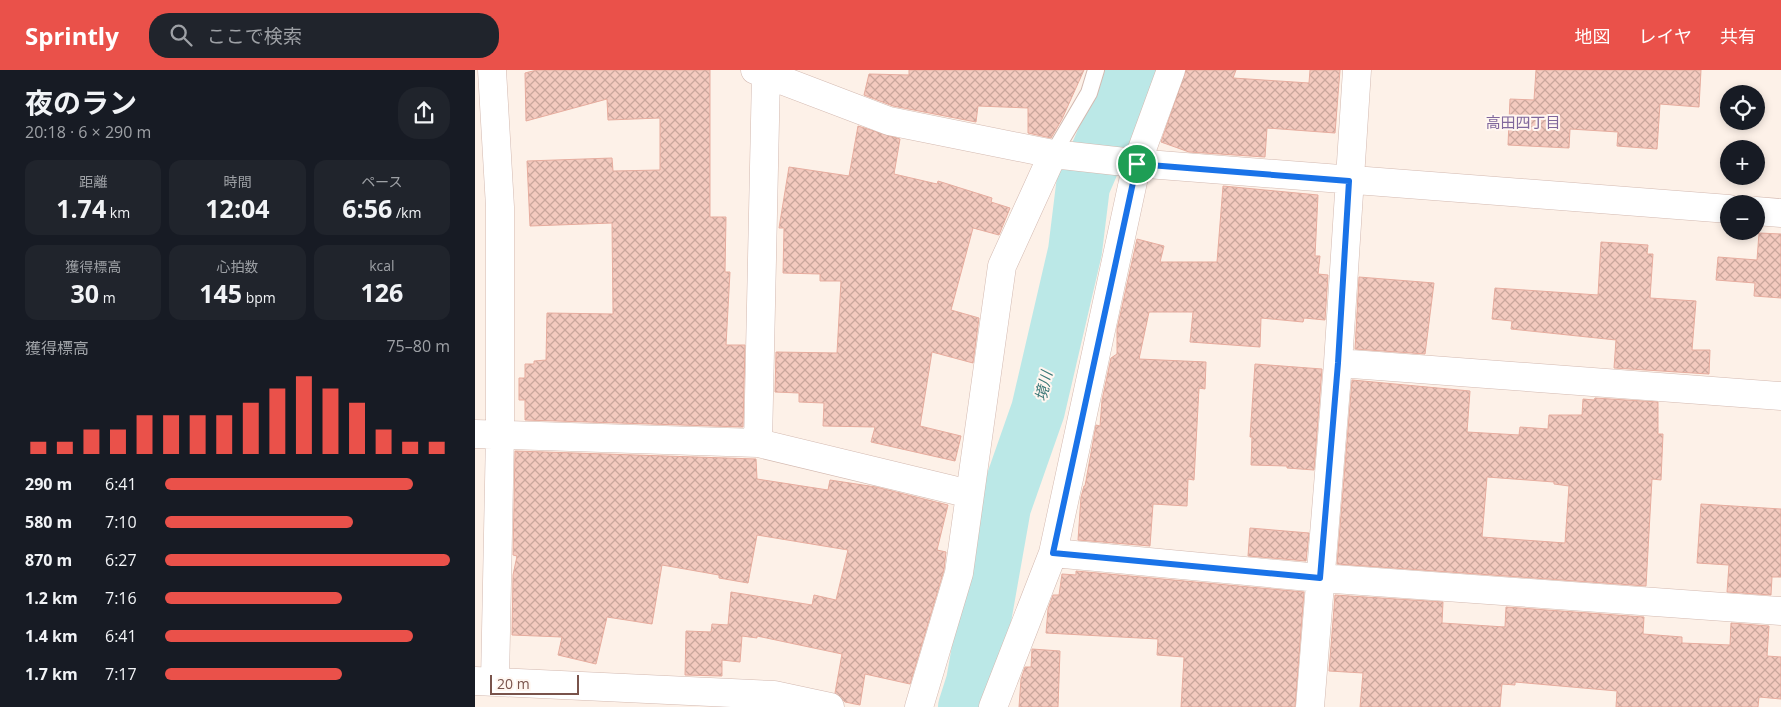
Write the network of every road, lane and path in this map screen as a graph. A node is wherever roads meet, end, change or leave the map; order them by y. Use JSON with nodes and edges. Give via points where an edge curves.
{"nodes":[{"id":1,"x":480,"y":70,"type":"edge"},
{"id":2,"x":492,"y":70,"type":"edge"},
{"id":3,"x":1096,"y":70,"type":"edge"},
{"id":4,"x":1171,"y":70,"type":"edge"},
{"id":5,"x":1357,"y":70,"type":"edge"},
{"id":6,"x":475,"y":71,"type":"edge"},
{"id":7,"x":761,"y":72,"type":"edge"},
{"id":8,"x":1053,"y":154,"type":"junction"},
{"id":9,"x":1136,"y":164,"type":"junction"},
{"id":10,"x":1349,"y":181,"type":"junction"},
{"id":11,"x":1720,"y":208,"type":"edge"},
{"id":12,"x":1765,"y":212,"type":"edge"},
{"id":13,"x":1781,"y":213,"type":"edge"},
{"id":14,"x":1338,"y":363,"type":"junction"},
{"id":15,"x":1781,"y":396,"type":"edge"},
{"id":16,"x":488,"y":434,"type":"edge"},
{"id":17,"x":758,"y":443,"type":"junction"},
{"id":18,"x":970,"y":494,"type":"junction"},
{"id":19,"x":1053,"y":553,"type":"junction"},
{"id":20,"x":1320,"y":578,"type":"junction"},
{"id":21,"x":1781,"y":611,"type":"edge"},
{"id":22,"x":485,"y":681,"type":"edge"},
{"id":23,"x":831,"y":707,"type":"edge"},
{"id":24,"x":919,"y":707,"type":"edge"},
{"id":25,"x":993,"y":707,"type":"edge"},
{"id":26,"x":1310,"y":707,"type":"edge"}],
"edges":[{"from":1,"to":6,"type":"street"},
{"from":2,"to":16,"type":"street","via":[[500,206]]},
{"from":3,"to":8,"type":"lane","via":[[1089,93]]},
{"from":4,"to":9,"type":"street"},
{"from":5,"to":10,"type":"street"},
{"from":7,"to":8,"type":"street","via":[[889,121]]},
{"from":7,"to":17,"type":"street"},
{"from":8,"to":9,"type":"street"},
{"from":8,"to":18,"type":"street","via":[[1003,266]]},
{"from":9,"to":10,"type":"street"},
{"from":9,"to":19,"type":"street"},
{"from":10,"to":11,"type":"street"},
{"from":10,"to":14,"type":"street"},
{"from":12,"to":13,"type":"street"},
{"from":14,"to":15,"type":"street"},
{"from":14,"to":20,"type":"street"},
{"from":16,"to":17,"type":"street"},
{"from":16,"to":22,"type":"street"},
{"from":17,"to":18,"type":"street"},
{"from":18,"to":24,"type":"street","via":[[959,574]]},
{"from":19,"to":20,"type":"street"},
{"from":19,"to":25,"type":"street"},
{"from":20,"to":21,"type":"street"},
{"from":20,"to":26,"type":"street"},
{"from":22,"to":23,"type":"street","via":[[775,695]]}]}
